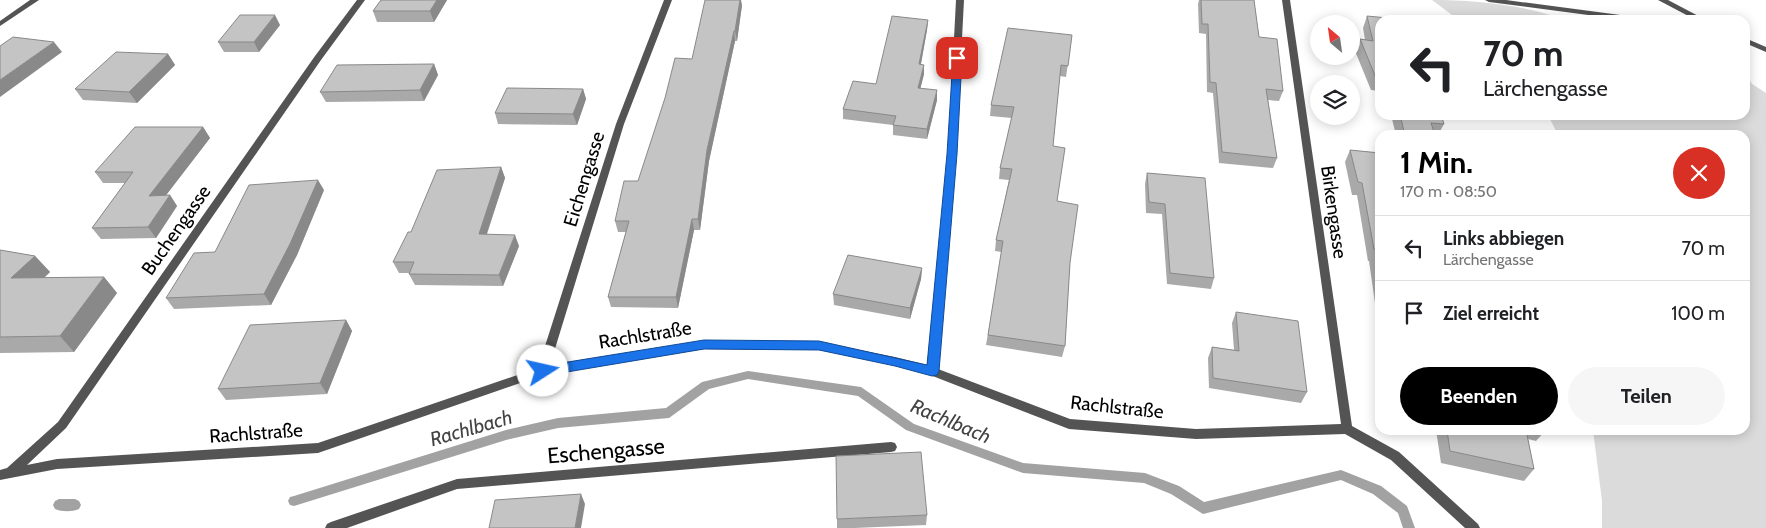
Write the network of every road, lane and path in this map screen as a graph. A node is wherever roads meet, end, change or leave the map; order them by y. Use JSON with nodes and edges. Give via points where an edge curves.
{"nodes":[{"id":1,"x":35,"y":0,"type":"edge"},
{"id":2,"x":361,"y":0,"type":"edge"},
{"id":3,"x":668,"y":0,"type":"edge"},
{"id":4,"x":960,"y":0,"type":"edge"},
{"id":5,"x":1286,"y":0,"type":"edge"},
{"id":6,"x":1489,"y":0,"type":"edge"},
{"id":7,"x":1662,"y":0,"type":"edge"},
{"id":8,"x":1604,"y":15,"type":"edge"},
{"id":9,"x":1692,"y":15,"type":"edge"},
{"id":10,"x":0,"y":24,"type":"edge"},
{"id":11,"x":1750,"y":42,"type":"edge"},
{"id":12,"x":1766,"y":50,"type":"edge"},
{"id":13,"x":543,"y":371,"type":"junction"},
{"id":14,"x":932,"y":371,"type":"junction"},
{"id":15,"x":1347,"y":428,"type":"junction"},
{"id":16,"x":891,"y":447,"type":"dead end"},
{"id":17,"x":5,"y":474,"type":"edge"},
{"id":18,"x":331,"y":528,"type":"edge"},
{"id":19,"x":1474,"y":528,"type":"edge"}],
"edges":[{"from":1,"to":10,"type":"street"},
{"from":2,"to":17,"type":"street","name":"Buchengasse","via":[[62,424]]},
{"from":3,"to":13,"type":"street","name":"Eichengasse","via":[[620,124]]},
{"from":4,"to":14,"type":"street","via":[[952,154]]},
{"from":5,"to":15,"type":"street","name":"Birkengasse"},
{"from":6,"to":8,"type":"street"},
{"from":7,"to":9,"type":"street"},
{"from":11,"to":12,"type":"street"},
{"from":13,"to":14,"type":"street","name":"Rachlstraße","via":[[704,344],[819,346]]},
{"from":13,"to":17,"type":"street","name":"Rachlstraße","via":[[318,448],[57,464]]},
{"from":14,"to":15,"type":"street","name":"Rachlstraße","via":[[1069,424],[1196,434]]},
{"from":15,"to":19,"type":"street","via":[[1395,456]]},
{"from":16,"to":18,"type":"street","name":"Eschengasse","via":[[457,484]]}]}
